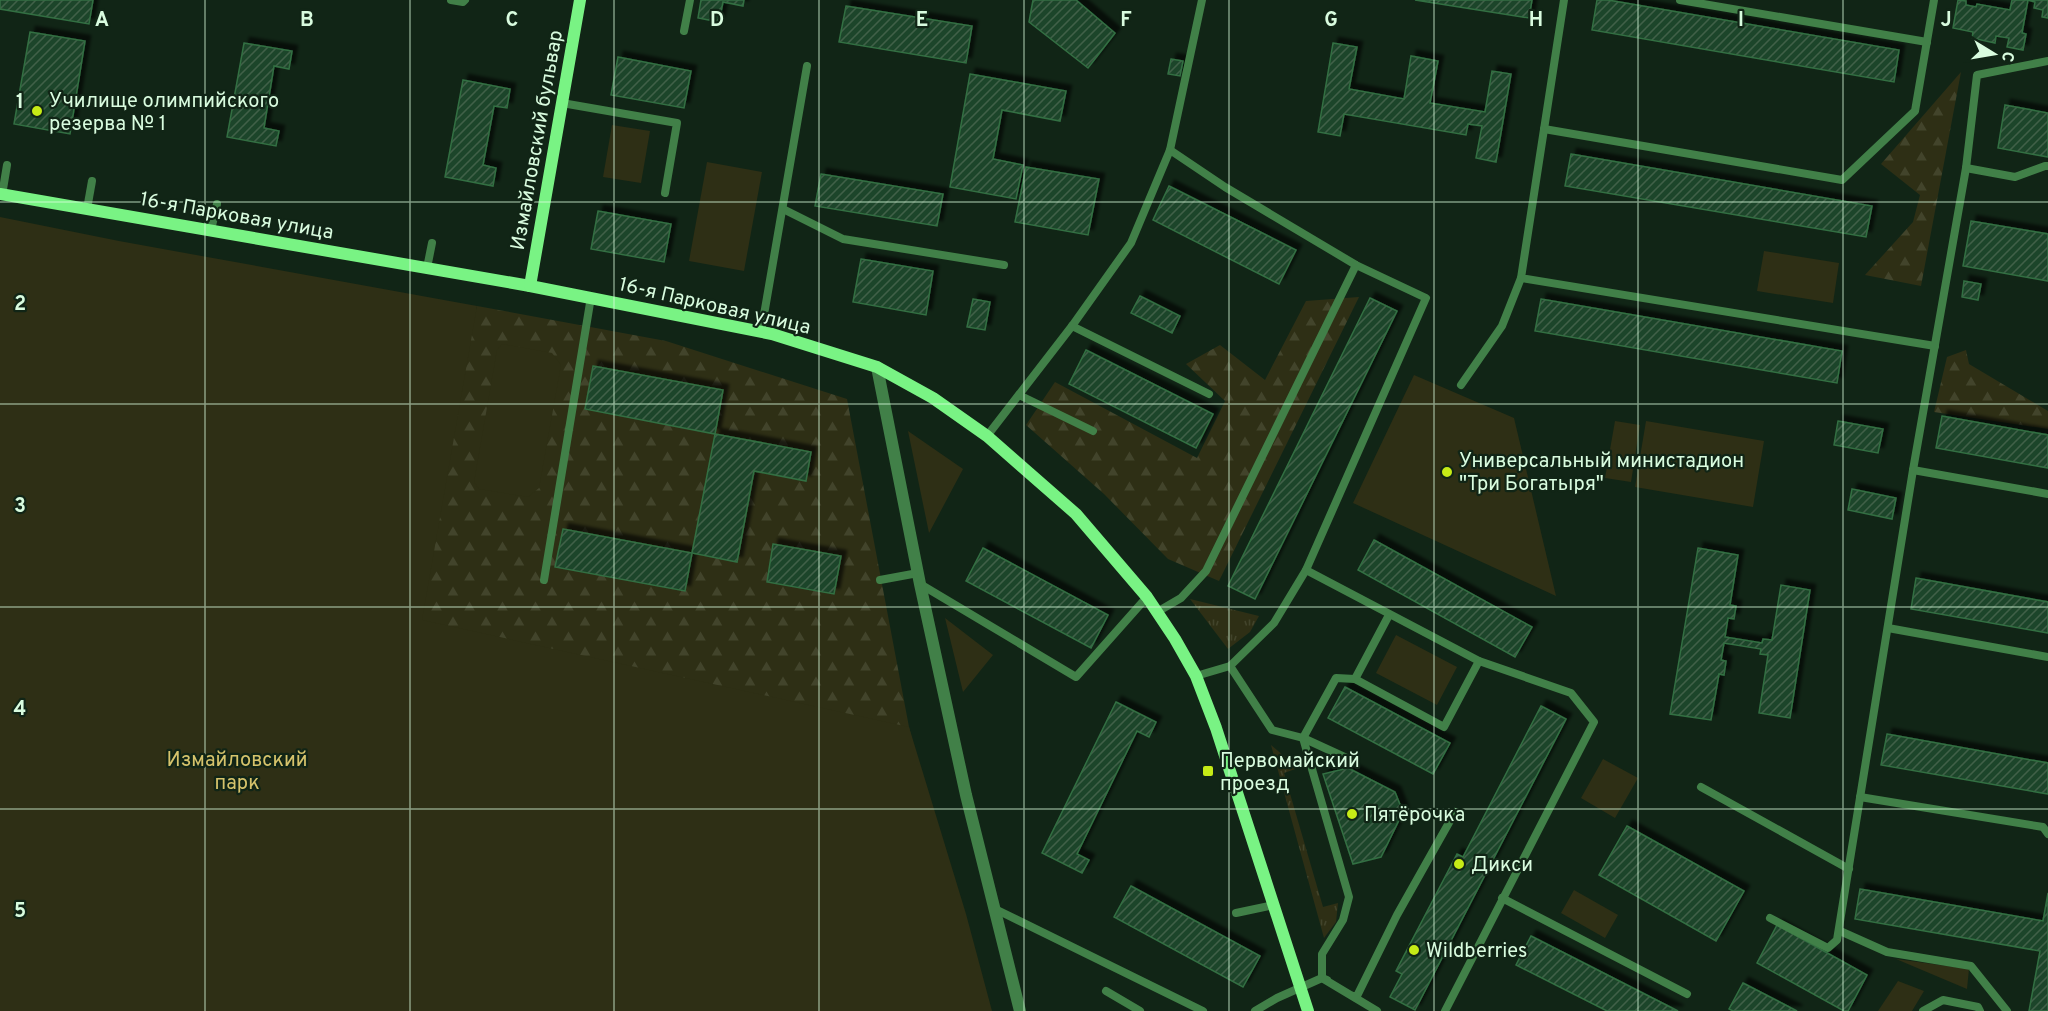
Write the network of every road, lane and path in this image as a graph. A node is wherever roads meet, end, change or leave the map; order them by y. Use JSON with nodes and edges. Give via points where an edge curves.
{"nodes":[{"id":1,"x":451,"y":0,"type":"edge"},
{"id":2,"x":465,"y":0,"type":"edge"},
{"id":3,"x":580,"y":0,"type":"edge"},
{"id":4,"x":690,"y":0,"type":"edge"},
{"id":5,"x":1202,"y":0,"type":"edge"},
{"id":6,"x":1564,"y":0,"type":"edge"},
{"id":7,"x":1680,"y":0,"type":"edge"},
{"id":8,"x":1934,"y":0,"type":"edge"},
{"id":9,"x":684,"y":31,"type":"dead end"},
{"id":10,"x":1927,"y":42,"type":"junction"},
{"id":11,"x":2048,"y":61,"type":"edge"},
{"id":12,"x":807,"y":66,"type":"dead end"},
{"id":13,"x":562,"y":103,"type":"junction"},
{"id":14,"x":1544,"y":129,"type":"junction"},
{"id":15,"x":1170,"y":150,"type":"junction"},
{"id":16,"x":7,"y":165,"type":"dead end"},
{"id":17,"x":2048,"y":166,"type":"edge"},
{"id":18,"x":1966,"y":168,"type":"junction"},
{"id":19,"x":92,"y":181,"type":"dead end"},
{"id":20,"x":665,"y":193,"type":"dead end"},
{"id":21,"x":1,"y":194,"type":"edge"},
{"id":22,"x":217,"y":204,"type":"dead end"},
{"id":23,"x":87,"y":209,"type":"junction"},
{"id":24,"x":783,"y":209,"type":"junction"},
{"id":25,"x":211,"y":230,"type":"junction"},
{"id":26,"x":432,"y":243,"type":"dead end"},
{"id":27,"x":1356,"y":265,"type":"junction"},
{"id":28,"x":1004,"y":266,"type":"dead end"},
{"id":29,"x":427,"y":268,"type":"junction"},
{"id":30,"x":1521,"y":278,"type":"junction"},
{"id":31,"x":530,"y":286,"type":"junction"},
{"id":32,"x":591,"y":297,"type":"junction"},
{"id":33,"x":1072,"y":326,"type":"junction"},
{"id":34,"x":761,"y":332,"type":"junction"},
{"id":35,"x":1935,"y":346,"type":"junction"},
{"id":36,"x":877,"y":368,"type":"junction"},
{"id":37,"x":1461,"y":385,"type":"dead end"},
{"id":38,"x":1209,"y":394,"type":"dead end"},
{"id":39,"x":1019,"y":395,"type":"junction"},
{"id":40,"x":1093,"y":431,"type":"dead end"},
{"id":41,"x":987,"y":436,"type":"junction"},
{"id":42,"x":1913,"y":470,"type":"junction"},
{"id":43,"x":2048,"y":494,"type":"edge"},
{"id":44,"x":1306,"y":570,"type":"junction"},
{"id":45,"x":544,"y":579,"type":"dead end"},
{"id":46,"x":919,"y":579,"type":"junction"},
{"id":47,"x":880,"y":580,"type":"dead end"},
{"id":48,"x":1147,"y":597,"type":"junction"},
{"id":49,"x":1157,"y":612,"type":"junction"},
{"id":50,"x":1389,"y":615,"type":"junction"},
{"id":51,"x":1888,"y":628,"type":"junction"},
{"id":52,"x":2048,"y":657,"type":"edge"},
{"id":53,"x":1479,"y":661,"type":"junction"},
{"id":54,"x":1230,"y":666,"type":"junction"},
{"id":55,"x":1196,"y":676,"type":"junction"},
{"id":56,"x":1355,"y":679,"type":"junction"},
{"id":57,"x":1303,"y":738,"type":"junction"},
{"id":58,"x":1351,"y":760,"type":"dead end"},
{"id":59,"x":1701,"y":787,"type":"dead end"},
{"id":60,"x":1860,"y":797,"type":"junction"},
{"id":61,"x":1455,"y":812,"type":"dead end"},
{"id":62,"x":2048,"y":834,"type":"edge"},
{"id":63,"x":1849,"y":868,"type":"junction"},
{"id":64,"x":1502,"y":898,"type":"junction"},
{"id":65,"x":1274,"y":905,"type":"junction"},
{"id":66,"x":993,"y":907,"type":"junction"},
{"id":67,"x":1236,"y":913,"type":"dead end"},
{"id":68,"x":1770,"y":918,"type":"dead end"},
{"id":69,"x":1840,"y":931,"type":"junction"},
{"id":70,"x":1322,"y":978,"type":"junction"},
{"id":71,"x":1301,"y":988,"type":"junction"},
{"id":72,"x":1106,"y":991,"type":"dead end"},
{"id":73,"x":1687,"y":994,"type":"dead end"},
{"id":74,"x":1356,"y":998,"type":"junction"},
{"id":75,"x":1446,"y":1008,"type":"edge"},
{"id":76,"x":1020,"y":1011,"type":"edge"},
{"id":77,"x":1140,"y":1011,"type":"edge"},
{"id":78,"x":1203,"y":1011,"type":"edge"},
{"id":79,"x":1255,"y":1011,"type":"edge"},
{"id":80,"x":1308,"y":1011,"type":"edge"},
{"id":81,"x":1377,"y":1011,"type":"edge"},
{"id":82,"x":1457,"y":1011,"type":"edge"},
{"id":83,"x":1923,"y":1011,"type":"edge"},
{"id":84,"x":1980,"y":1011,"type":"edge"},
{"id":85,"x":2007,"y":1011,"type":"edge"}],
"edges":[{"from":1,"to":2,"type":"lane"},
{"from":3,"to":13,"type":"main road","name":"Измайловский бульвар"},
{"from":4,"to":9,"type":"lane"},
{"from":5,"to":15,"type":"lane"},
{"from":6,"to":14,"type":"lane"},
{"from":7,"to":10,"type":"lane"},
{"from":8,"to":10,"type":"lane"},
{"from":10,"to":14,"type":"lane","via":[[1915,111],[1842,180]]},
{"from":11,"to":18,"type":"lane","via":[[1977,75]]},
{"from":12,"to":24,"type":"lane"},
{"from":13,"to":20,"type":"lane","via":[[677,123]]},
{"from":13,"to":31,"type":"main road","name":"Измайловский бульвар"},
{"from":14,"to":30,"type":"lane"},
{"from":15,"to":27,"type":"lane","via":[[1225,188]]},
{"from":15,"to":33,"type":"lane","via":[[1131,243]]},
{"from":16,"to":21,"type":"lane"},
{"from":17,"to":18,"type":"lane","via":[[2016,177]]},
{"from":18,"to":35,"type":"lane"},
{"from":19,"to":23,"type":"lane"},
{"from":21,"to":23,"type":"main road","name":"16-я Парковая улица"},
{"from":22,"to":25,"type":"lane"},
{"from":23,"to":25,"type":"main road","name":"16-я Парковая улица"},
{"from":24,"to":28,"type":"lane","via":[[843,239]]},
{"from":24,"to":34,"type":"lane"},
{"from":25,"to":29,"type":"main road","name":"16-я Парковая улица"},
{"from":26,"to":29,"type":"lane"},
{"from":27,"to":44,"type":"lane","via":[[1426,298]]},
{"from":27,"to":49,"type":"lane","via":[[1206,571],[1181,598]]},
{"from":29,"to":31,"type":"main road","name":"16-я Парковая улица"},
{"from":30,"to":35,"type":"lane"},
{"from":30,"to":37,"type":"lane","via":[[1502,326]]},
{"from":31,"to":32,"type":"main road","name":"16-я Парковая улица"},
{"from":32,"to":34,"type":"main road","name":"16-я Парковая улица"},
{"from":32,"to":45,"type":"lane"},
{"from":33,"to":38,"type":"lane"},
{"from":33,"to":39,"type":"lane"},
{"from":34,"to":36,"type":"main road","name":"16-я Парковая улица"},
{"from":35,"to":42,"type":"lane"},
{"from":36,"to":41,"type":"main road","name":"16-я Парковая улица","via":[[933,398]]},
{"from":36,"to":46,"type":"street"},
{"from":39,"to":40,"type":"lane"},
{"from":39,"to":41,"type":"lane"},
{"from":41,"to":48,"type":"main road","name":"16-я Парковая улица","via":[[1076,514]]},
{"from":42,"to":43,"type":"lane"},
{"from":42,"to":51,"type":"lane"},
{"from":44,"to":50,"type":"lane"},
{"from":44,"to":54,"type":"lane","via":[[1274,623]]},
{"from":46,"to":47,"type":"lane"},
{"from":46,"to":48,"type":"lane","via":[[1076,678]]},
{"from":46,"to":66,"type":"street"},
{"from":48,"to":49,"type":"main road","name":"16-я Парковая улица"},
{"from":49,"to":55,"type":"main road","name":"16-я Парковая улица"},
{"from":50,"to":53,"type":"lane"},
{"from":50,"to":56,"type":"lane"},
{"from":51,"to":52,"type":"lane"},
{"from":51,"to":60,"type":"lane"},
{"from":53,"to":56,"type":"lane","via":[[1444,727]]},
{"from":53,"to":64,"type":"lane","via":[[1571,693],[1594,722]]},
{"from":54,"to":55,"type":"lane"},
{"from":54,"to":57,"type":"lane","via":[[1272,730]]},
{"from":55,"to":65,"type":"main road","name":"16-я Парковая улица"},
{"from":56,"to":57,"type":"lane","via":[[1336,678]]},
{"from":57,"to":58,"type":"lane"},
{"from":57,"to":70,"type":"lane","via":[[1349,897],[1343,920],[1322,954]]},
{"from":59,"to":63,"type":"lane"},
{"from":60,"to":62,"type":"lane","via":[[2043,827]]},
{"from":60,"to":63,"type":"lane"},
{"from":61,"to":74,"type":"lane"},
{"from":63,"to":69,"type":"lane"},
{"from":64,"to":73,"type":"lane"},
{"from":64,"to":75,"type":"lane"},
{"from":65,"to":67,"type":"lane"},
{"from":65,"to":71,"type":"main road","name":"16-я Парковая улица"},
{"from":66,"to":76,"type":"street"},
{"from":66,"to":78,"type":"lane"},
{"from":68,"to":69,"type":"lane","via":[[1828,948]]},
{"from":69,"to":85,"type":"lane","via":[[1887,952],[1971,966]]},
{"from":70,"to":71,"type":"lane"},
{"from":70,"to":74,"type":"lane"},
{"from":71,"to":79,"type":"lane"},
{"from":71,"to":80,"type":"main road","name":"16-я Парковая улица"},
{"from":72,"to":77,"type":"lane"},
{"from":74,"to":81,"type":"lane"},
{"from":75,"to":82,"type":"lane"},
{"from":83,"to":84,"type":"lane","via":[[1942,1000],[1978,1007]]}]}
